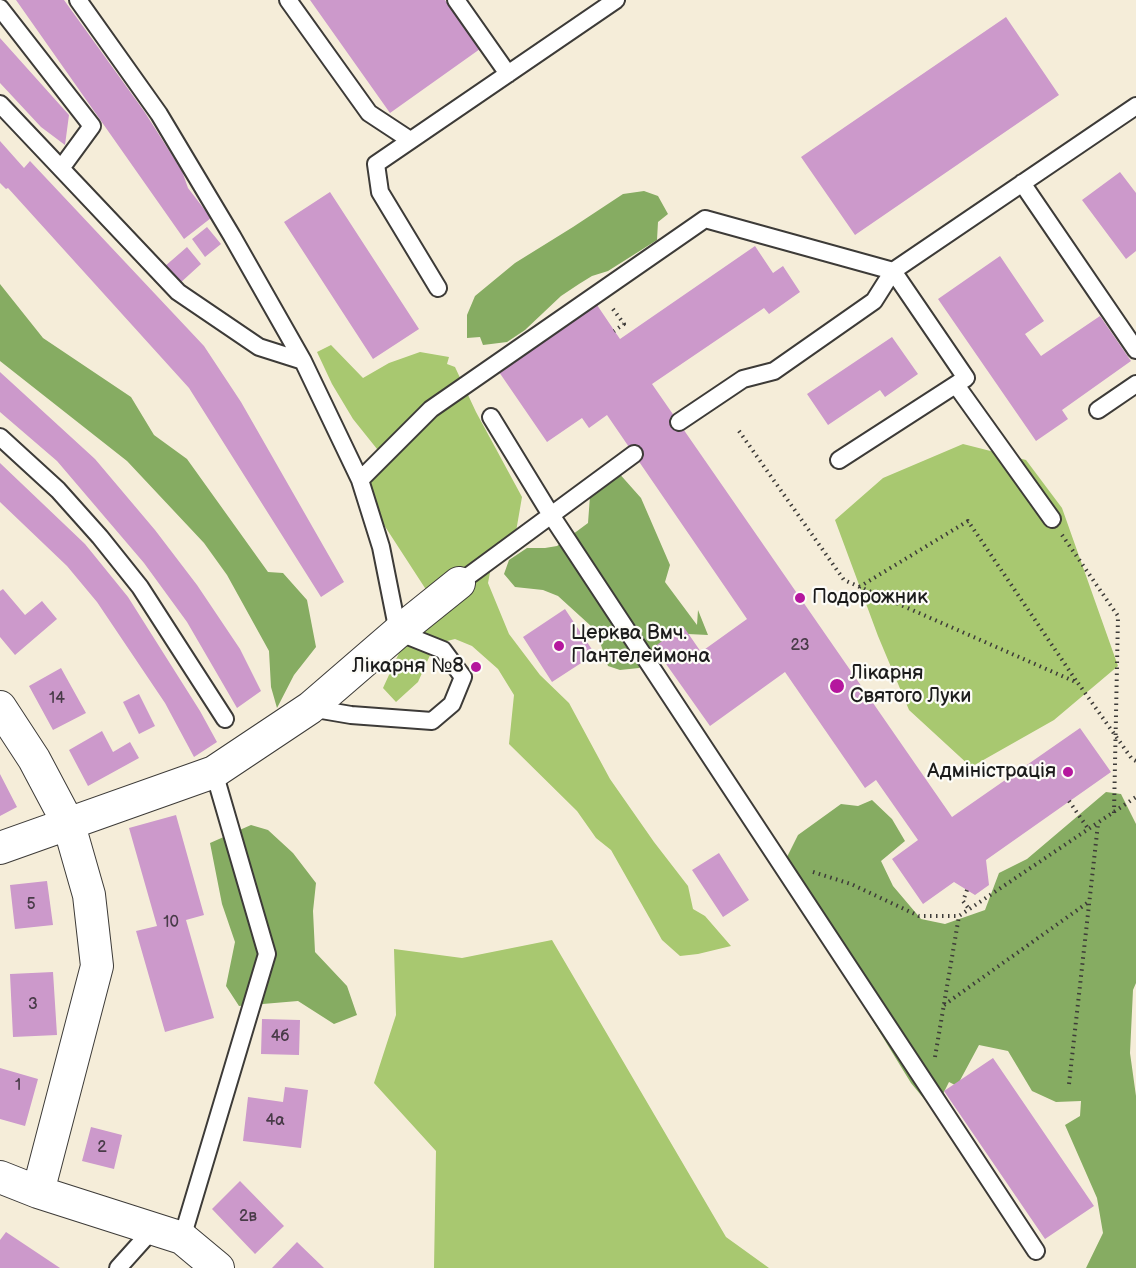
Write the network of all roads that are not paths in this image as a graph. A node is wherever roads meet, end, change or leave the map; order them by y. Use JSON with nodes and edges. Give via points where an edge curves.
{"nodes":[{"id":1,"x":78,"y":0,"type":"edge"},
{"id":2,"x":288,"y":0,"type":"edge"},
{"id":3,"x":456,"y":0,"type":"edge"},
{"id":4,"x":616,"y":0,"type":"edge"},
{"id":5,"x":0,"y":8,"type":"edge"},
{"id":6,"x":508,"y":74,"type":"junction"},
{"id":7,"x":0,"y":104,"type":"edge"},
{"id":8,"x":1136,"y":106,"type":"edge"},
{"id":9,"x":410,"y":140,"type":"junction"},
{"id":10,"x":62,"y":167,"type":"junction"},
{"id":11,"x":1022,"y":183,"type":"junction"},
{"id":12,"x":892,"y":270,"type":"junction"},
{"id":13,"x":438,"y":288,"type":"dead end"},
{"id":14,"x":1136,"y":350,"type":"edge"},
{"id":15,"x":303,"y":361,"type":"junction"},
{"id":16,"x":1136,"y":384,"type":"edge"},
{"id":17,"x":956,"y":385,"type":"junction"},
{"id":18,"x":1098,"y":410,"type":"dead end"},
{"id":19,"x":490,"y":417,"type":"dead end"},
{"id":20,"x":679,"y":422,"type":"dead end"},
{"id":21,"x":0,"y":437,"type":"edge"},
{"id":22,"x":634,"y":454,"type":"dead end"},
{"id":23,"x":839,"y":460,"type":"dead end"},
{"id":24,"x":360,"y":480,"type":"junction"},
{"id":25,"x":551,"y":515,"type":"junction"},
{"id":26,"x":1052,"y":519,"type":"road end"},
{"id":27,"x":459,"y":583,"type":"joint"},
{"id":28,"x":398,"y":632,"type":"junction"},
{"id":29,"x":0,"y":707,"type":"edge"},
{"id":30,"x":310,"y":708,"type":"junction"},
{"id":31,"x":225,"y":719,"type":"dead end"},
{"id":32,"x":214,"y":772,"type":"junction"},
{"id":33,"x":69,"y":825,"type":"junction"},
{"id":34,"x":0,"y":848,"type":"edge"},
{"id":35,"x":0,"y":1177,"type":"edge"},
{"id":36,"x":38,"y":1192,"type":"junction"},
{"id":37,"x":153,"y":1229,"type":"junction"},
{"id":38,"x":182,"y":1238,"type":"junction"},
{"id":39,"x":1036,"y":1251,"type":"dead end"},
{"id":40,"x":118,"y":1268,"type":"edge"},
{"id":41,"x":218,"y":1268,"type":"edge"}],
"edges":[{"from":1,"to":15,"type":"lane","via":[[159,114]]},
{"from":2,"to":9,"type":"lane","via":[[369,113]]},
{"from":3,"to":6,"type":"lane"},
{"from":4,"to":6,"type":"lane"},
{"from":5,"to":10,"type":"lane","via":[[92,126]]},
{"from":6,"to":9,"type":"lane"},
{"from":7,"to":10,"type":"lane"},
{"from":8,"to":11,"type":"lane"},
{"from":9,"to":13,"type":"lane","via":[[376,164],[380,192]]},
{"from":10,"to":15,"type":"lane","via":[[178,292],[259,347]]},
{"from":11,"to":12,"type":"lane"},
{"from":11,"to":14,"type":"lane"},
{"from":12,"to":17,"type":"lane","via":[[966,378]]},
{"from":12,"to":20,"type":"lane","via":[[874,301],[774,371],[743,379]]},
{"from":12,"to":24,"type":"lane","via":[[705,219],[431,409]]},
{"from":15,"to":24,"type":"lane"},
{"from":16,"to":18,"type":"lane"},
{"from":17,"to":23,"type":"lane"},
{"from":17,"to":26,"type":"lane"},
{"from":19,"to":25,"type":"lane"},
{"from":21,"to":31,"type":"lane","via":[[58,490],[140,587]]},
{"from":22,"to":25,"type":"lane"},
{"from":24,"to":28,"type":"lane","via":[[381,547]]},
{"from":25,"to":27,"type":"lane"},
{"from":25,"to":39,"type":"lane"},
{"from":27,"to":28,"type":"street"},
{"from":28,"to":30,"type":"street"},
{"from":28,"to":30,"type":"lane","via":[[443,650],[463,677],[452,704],[432,721]]},
{"from":29,"to":33,"type":"street","via":[[34,759]]},
{"from":30,"to":32,"type":"street"},
{"from":32,"to":33,"type":"street"},
{"from":32,"to":38,"type":"lane","via":[[267,954]]},
{"from":33,"to":34,"type":"street"},
{"from":33,"to":36,"type":"street","via":[[89,895],[97,966]]},
{"from":35,"to":36,"type":"street"},
{"from":36,"to":37,"type":"street"},
{"from":37,"to":38,"type":"street"},
{"from":37,"to":40,"type":"lane"},
{"from":38,"to":41,"type":"street"}]}
